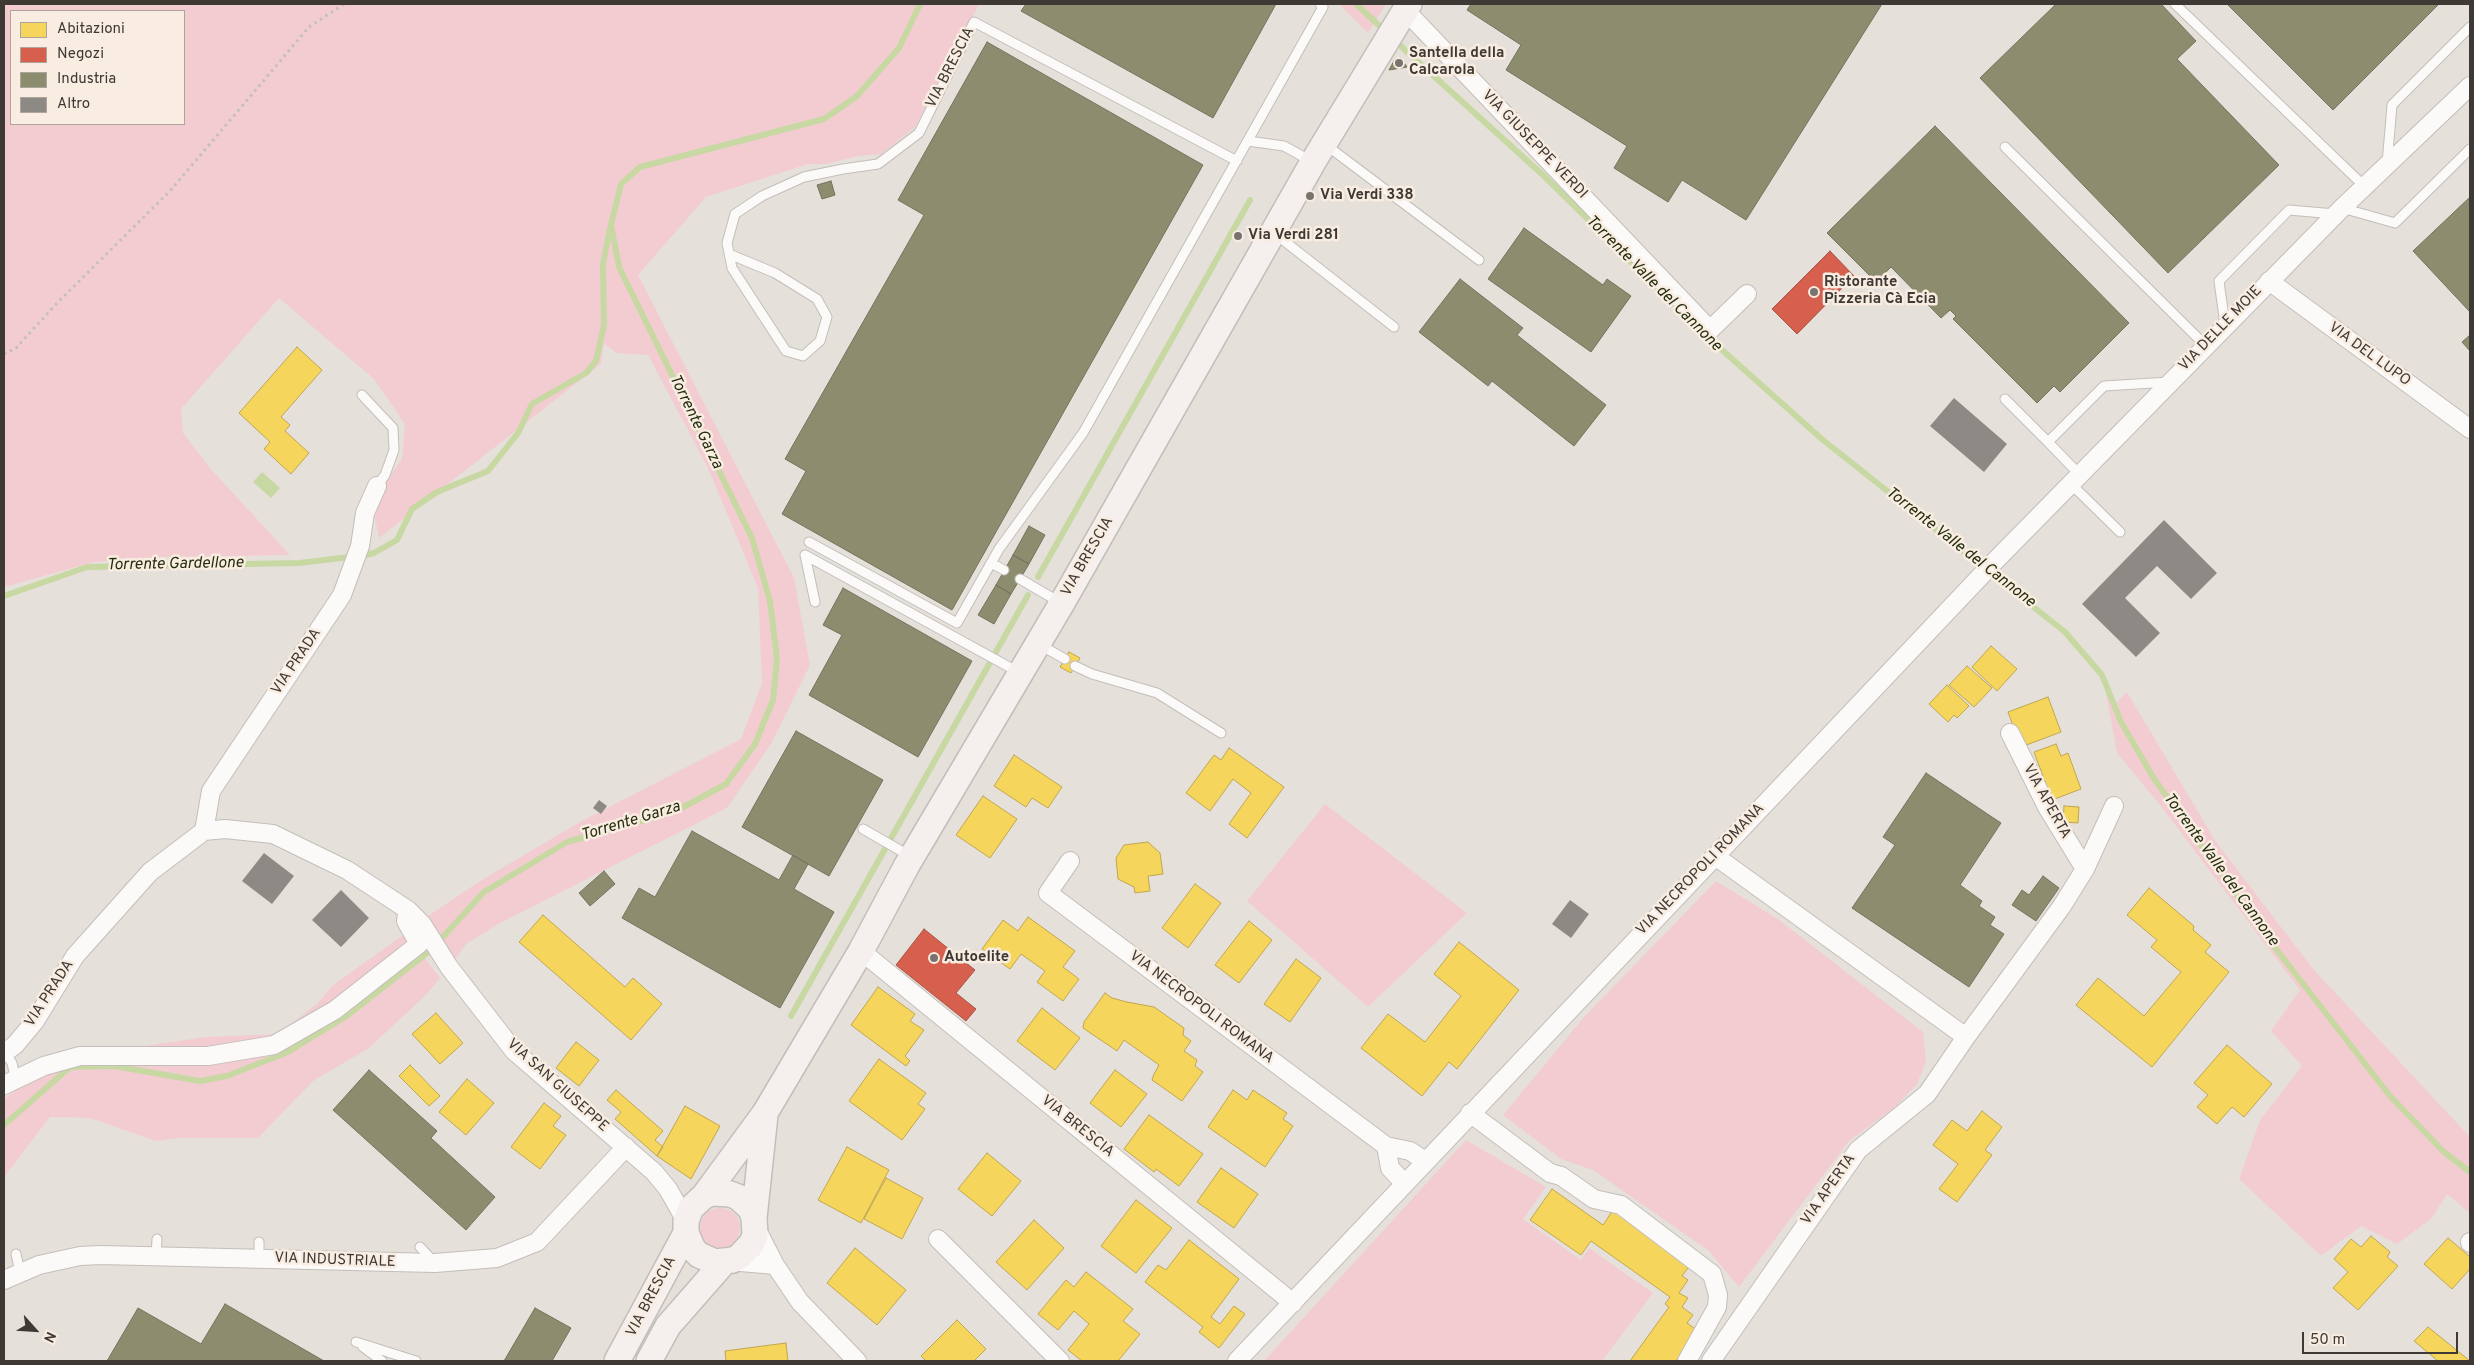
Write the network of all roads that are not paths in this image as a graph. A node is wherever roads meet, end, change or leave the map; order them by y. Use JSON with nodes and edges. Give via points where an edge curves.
{"nodes":[{"id":1,"x":1320,"y":4,"type":"edge"},
{"id":2,"x":2175,"y":4,"type":"edge"},
{"id":3,"x":1398,"y":22,"type":"edge"},
{"id":4,"x":2470,"y":27,"type":"edge"},
{"id":5,"x":2470,"y":86,"type":"edge"},
{"id":6,"x":1248,"y":141,"type":"junction"},
{"id":7,"x":1323,"y":146,"type":"junction"},
{"id":8,"x":2005,"y":147,"type":"dead end"},
{"id":9,"x":2470,"y":149,"type":"edge"},
{"id":10,"x":1237,"y":161,"type":"junction"},
{"id":11,"x":2387,"y":164,"type":"junction"},
{"id":12,"x":2364,"y":186,"type":"junction"},
{"id":13,"x":2339,"y":211,"type":"junction"},
{"id":14,"x":1273,"y":233,"type":"junction"},
{"id":15,"x":730,"y":254,"type":"junction"},
{"id":16,"x":1479,"y":260,"type":"dead end"},
{"id":17,"x":2268,"y":281,"type":"junction"},
{"id":18,"x":1747,"y":294,"type":"dead end"},
{"id":19,"x":2226,"y":325,"type":"junction"},
{"id":20,"x":1394,"y":327,"type":"dead end"},
{"id":21,"x":2206,"y":345,"type":"junction"},
{"id":22,"x":2169,"y":382,"type":"junction"},
{"id":23,"x":362,"y":395,"type":"dead end"},
{"id":24,"x":2005,"y":399,"type":"dead end"},
{"id":25,"x":2470,"y":429,"type":"edge"},
{"id":26,"x":2048,"y":442,"type":"junction"},
{"id":27,"x":2075,"y":479,"type":"junction"},
{"id":28,"x":377,"y":486,"type":"joint"},
{"id":29,"x":2120,"y":532,"type":"dead end"},
{"id":30,"x":809,"y":542,"type":"dead end"},
{"id":31,"x":991,"y":563,"type":"junction"},
{"id":32,"x":1004,"y":570,"type":"dead end"},
{"id":33,"x":1020,"y":579,"type":"dead end"},
{"id":34,"x":1977,"y":579,"type":"joint"},
{"id":35,"x":816,"y":602,"type":"dead end"},
{"id":36,"x":1062,"y":603,"type":"junction"},
{"id":37,"x":1038,"y":643,"type":"junction"},
{"id":38,"x":1065,"y":659,"type":"dead end"},
{"id":39,"x":1075,"y":666,"type":"dead end"},
{"id":40,"x":1012,"y":669,"type":"junction"},
{"id":41,"x":1221,"y":733,"type":"dead end"},
{"id":42,"x":2010,"y":733,"type":"dead end"},
{"id":43,"x":2114,"y":806,"type":"dead end"},
{"id":44,"x":863,"y":829,"type":"dead end"},
{"id":45,"x":204,"y":831,"type":"junction"},
{"id":46,"x":904,"y":853,"type":"junction"},
{"id":47,"x":1715,"y":856,"type":"junction"},
{"id":48,"x":1070,"y":861,"type":"dead end"},
{"id":49,"x":2085,"y":869,"type":"junction"},
{"id":50,"x":408,"y":910,"type":"junction"},
{"id":51,"x":861,"y":951,"type":"junction"},
{"id":52,"x":1966,"y":1037,"type":"junction"},
{"id":53,"x":5,"y":1053,"type":"edge"},
{"id":54,"x":9,"y":1078,"type":"edge"},
{"id":55,"x":765,"y":1113,"type":"junction"},
{"id":56,"x":1470,"y":1113,"type":"junction"},
{"id":57,"x":1386,"y":1146,"type":"junction"},
{"id":58,"x":626,"y":1147,"type":"junction"},
{"id":59,"x":1425,"y":1161,"type":"junction"},
{"id":60,"x":1404,"y":1183,"type":"junction"},
{"id":61,"x":693,"y":1213,"type":"junction"},
{"id":62,"x":755,"y":1222,"type":"junction"},
{"id":63,"x":938,"y":1239,"type":"dead end"},
{"id":64,"x":420,"y":1247,"type":"dead end"},
{"id":65,"x":16,"y":1254,"type":"dead end"},
{"id":66,"x":726,"y":1262,"type":"junction"},
{"id":67,"x":435,"y":1263,"type":"junction"},
{"id":68,"x":775,"y":1265,"type":"junction"},
{"id":69,"x":20,"y":1272,"type":"junction"},
{"id":70,"x":4,"y":1280,"type":"edge"},
{"id":71,"x":1293,"y":1303,"type":"junction"},
{"id":72,"x":382,"y":1361,"type":"edge"},
{"id":73,"x":416,"y":1361,"type":"edge"},
{"id":74,"x":617,"y":1361,"type":"edge"},
{"id":75,"x":649,"y":1361,"type":"edge"},
{"id":76,"x":856,"y":1361,"type":"edge"},
{"id":77,"x":1060,"y":1361,"type":"edge"},
{"id":78,"x":1237,"y":1361,"type":"edge"},
{"id":79,"x":1688,"y":1361,"type":"edge"},
{"id":80,"x":1711,"y":1361,"type":"edge"}],
"edges":[{"from":1,"to":6,"type":"lane","via":[[1323,6]]},
{"from":2,"to":12,"type":"lane"},
{"from":3,"to":7,"type":"main road","name":"VIA GIUSEPPE VERDI"},
{"from":3,"to":18,"type":"street","name":"VIA GIUSEPPE VERDI","via":[[1710,330]]},
{"from":4,"to":11,"type":"lane","via":[[2392,105]]},
{"from":5,"to":11,"type":"street","name":"VIA DELLE MOIE"},
{"from":6,"to":7,"type":"lane","via":[[1284,146]]},
{"from":6,"to":10,"type":"lane"},
{"from":7,"to":14,"type":"main road","name":"VIA BRESCIA"},
{"from":7,"to":16,"type":"lane"},
{"from":8,"to":21,"type":"lane"},
{"from":9,"to":13,"type":"lane","via":[[2395,223]]},
{"from":10,"to":15,"type":"lane","name":"VIA BRESCIA","via":[[974,22],[919,133],[878,164],[804,177],[762,196],[735,214],[727,243]]},
{"from":10,"to":31,"type":"lane","via":[[1083,433]]},
{"from":11,"to":12,"type":"street","name":"VIA DELLE MOIE"},
{"from":12,"to":13,"type":"street","name":"VIA DELLE MOIE"},
{"from":13,"to":17,"type":"street","name":"VIA DELLE MOIE"},
{"from":13,"to":19,"type":"lane","via":[[2289,210],[2270,229],[2219,281]]},
{"from":14,"to":20,"type":"lane"},
{"from":14,"to":36,"type":"main road","name":"VIA BRESCIA"},
{"from":15,"to":15,"type":"lane","name":"VIA BRESCIA","via":[[732,268],[786,351],[803,356],[820,341],[827,317],[817,299],[774,273]]},
{"from":17,"to":19,"type":"street","name":"VIA DELLE MOIE"},
{"from":17,"to":25,"type":"street","name":"VIA DEL LUPO"},
{"from":19,"to":21,"type":"street","name":"VIA DELLE MOIE"},
{"from":21,"to":22,"type":"street","name":"VIA DELLE MOIE"},
{"from":22,"to":26,"type":"lane","via":[[2104,386]]},
{"from":22,"to":27,"type":"street","name":"VIA DELLE MOIE"},
{"from":23,"to":28,"type":"lane","via":[[393,428],[394,450],[385,476]]},
{"from":24,"to":26,"type":"lane"},
{"from":26,"to":27,"type":"lane"},
{"from":27,"to":29,"type":"lane"},
{"from":27,"to":34,"type":"street","name":"VIA DELLE MOIE"},
{"from":28,"to":45,"type":"street","name":"VIA PRADA","via":[[365,513],[360,546],[342,595],[211,791]]},
{"from":30,"to":31,"type":"lane","via":[[957,623]]},
{"from":31,"to":32,"type":"lane"},
{"from":33,"to":36,"type":"lane"},
{"from":34,"to":47,"type":"street","name":"VIA NECROPOLI ROMANA"},
{"from":35,"to":40,"type":"lane","via":[[805,555]]},
{"from":36,"to":37,"type":"main road","name":"VIA BRESCIA"},
{"from":37,"to":38,"type":"lane"},
{"from":37,"to":40,"type":"main road","name":"VIA BRESCIA"},
{"from":39,"to":41,"type":"lane","via":[[1157,692]]},
{"from":40,"to":46,"type":"main road","name":"VIA BRESCIA"},
{"from":42,"to":49,"type":"street","name":"VIA APERTA","via":[[2047,807]]},
{"from":43,"to":49,"type":"street","name":"VIA APERTA"},
{"from":44,"to":46,"type":"lane"},
{"from":45,"to":50,"type":"street","via":[[226,829],[273,834],[347,870]]},
{"from":45,"to":53,"type":"street","name":"VIA PRADA","via":[[150,872],[75,956],[34,1021]]},
{"from":46,"to":51,"type":"main road","name":"VIA BRESCIA"},
{"from":47,"to":52,"type":"street"},
{"from":47,"to":56,"type":"street","name":"VIA NECROPOLI ROMANA"},
{"from":48,"to":57,"type":"street","name":"VIA NECROPOLI ROMANA","via":[[1048,893],[1355,1130]]},
{"from":49,"to":52,"type":"street","name":"VIA APERTA","via":[[2062,906]]},
{"from":50,"to":54,"type":"street","via":[[406,921],[419,944],[335,1010],[274,1045],[208,1056],[80,1056]]},
{"from":50,"to":58,"type":"street","name":"VIA SAN GIUSEPPE","via":[[422,924],[449,967],[514,1051]]},
{"from":51,"to":55,"type":"main road","name":"VIA BRESCIA"},
{"from":51,"to":71,"type":"street","name":"VIA BRESCIA"},
{"from":52,"to":80,"type":"street","name":"VIA APERTA","via":[[1927,1094],[1858,1150]]},
{"from":53,"to":54,"type":"lane","via":[[12,1063]]},
{"from":55,"to":61,"type":"main road","name":"VIA BRESCIA"},
{"from":55,"to":62,"type":"main road","name":"VIA BRESCIA"},
{"from":56,"to":59,"type":"street","name":"VIA NECROPOLI ROMANA"},
{"from":56,"to":79,"type":"street","via":[[1550,1173],[1561,1176],[1594,1199],[1621,1205],[1712,1274],[1718,1294],[1717,1307]]},
{"from":57,"to":59,"type":"street","name":"VIA NECROPOLI ROMANA","via":[[1410,1151]]},
{"from":57,"to":60,"type":"street","via":[[1390,1168]]},
{"from":58,"to":61,"type":"street","name":"VIA SAN GIUSEPPE"},
{"from":58,"to":67,"type":"street","name":"VIA INDUSTRIALE","via":[[537,1242],[497,1258]]},
{"from":59,"to":60,"type":"street","name":"VIA NECROPOLI ROMANA"},
{"from":60,"to":71,"type":"street","name":"VIA NECROPOLI ROMANA"},
{"from":61,"to":62,"type":"main road","via":[[722,1192],[738,1197],[750,1209]]},
{"from":61,"to":66,"type":"main road","name":"VIA BRESCIA","via":[[693,1249],[707,1260]]},
{"from":61,"to":74,"type":"main road","name":"VIA BRESCIA"},
{"from":62,"to":66,"type":"main road","name":"VIA BRESCIA","via":[[752,1243],[747,1250]]},
{"from":62,"to":68,"type":"street"},
{"from":63,"to":77,"type":"street"},
{"from":64,"to":67,"type":"lane"},
{"from":65,"to":69,"type":"lane"},
{"from":66,"to":68,"type":"street"},
{"from":66,"to":75,"type":"main road","name":"VIA BRESCIA","via":[[668,1326]]},
{"from":67,"to":69,"type":"street","name":"VIA INDUSTRIALE","via":[[259,1250],[157,1248],[80,1256]]},
{"from":68,"to":76,"type":"street","via":[[800,1302]]},
{"from":69,"to":70,"type":"street","name":"VIA INDUSTRIALE"},
{"from":71,"to":78,"type":"street","name":"VIA NECROPOLI ROMANA"},
{"from":72,"to":73,"type":"lane","via":[[356,1342]]}]}
